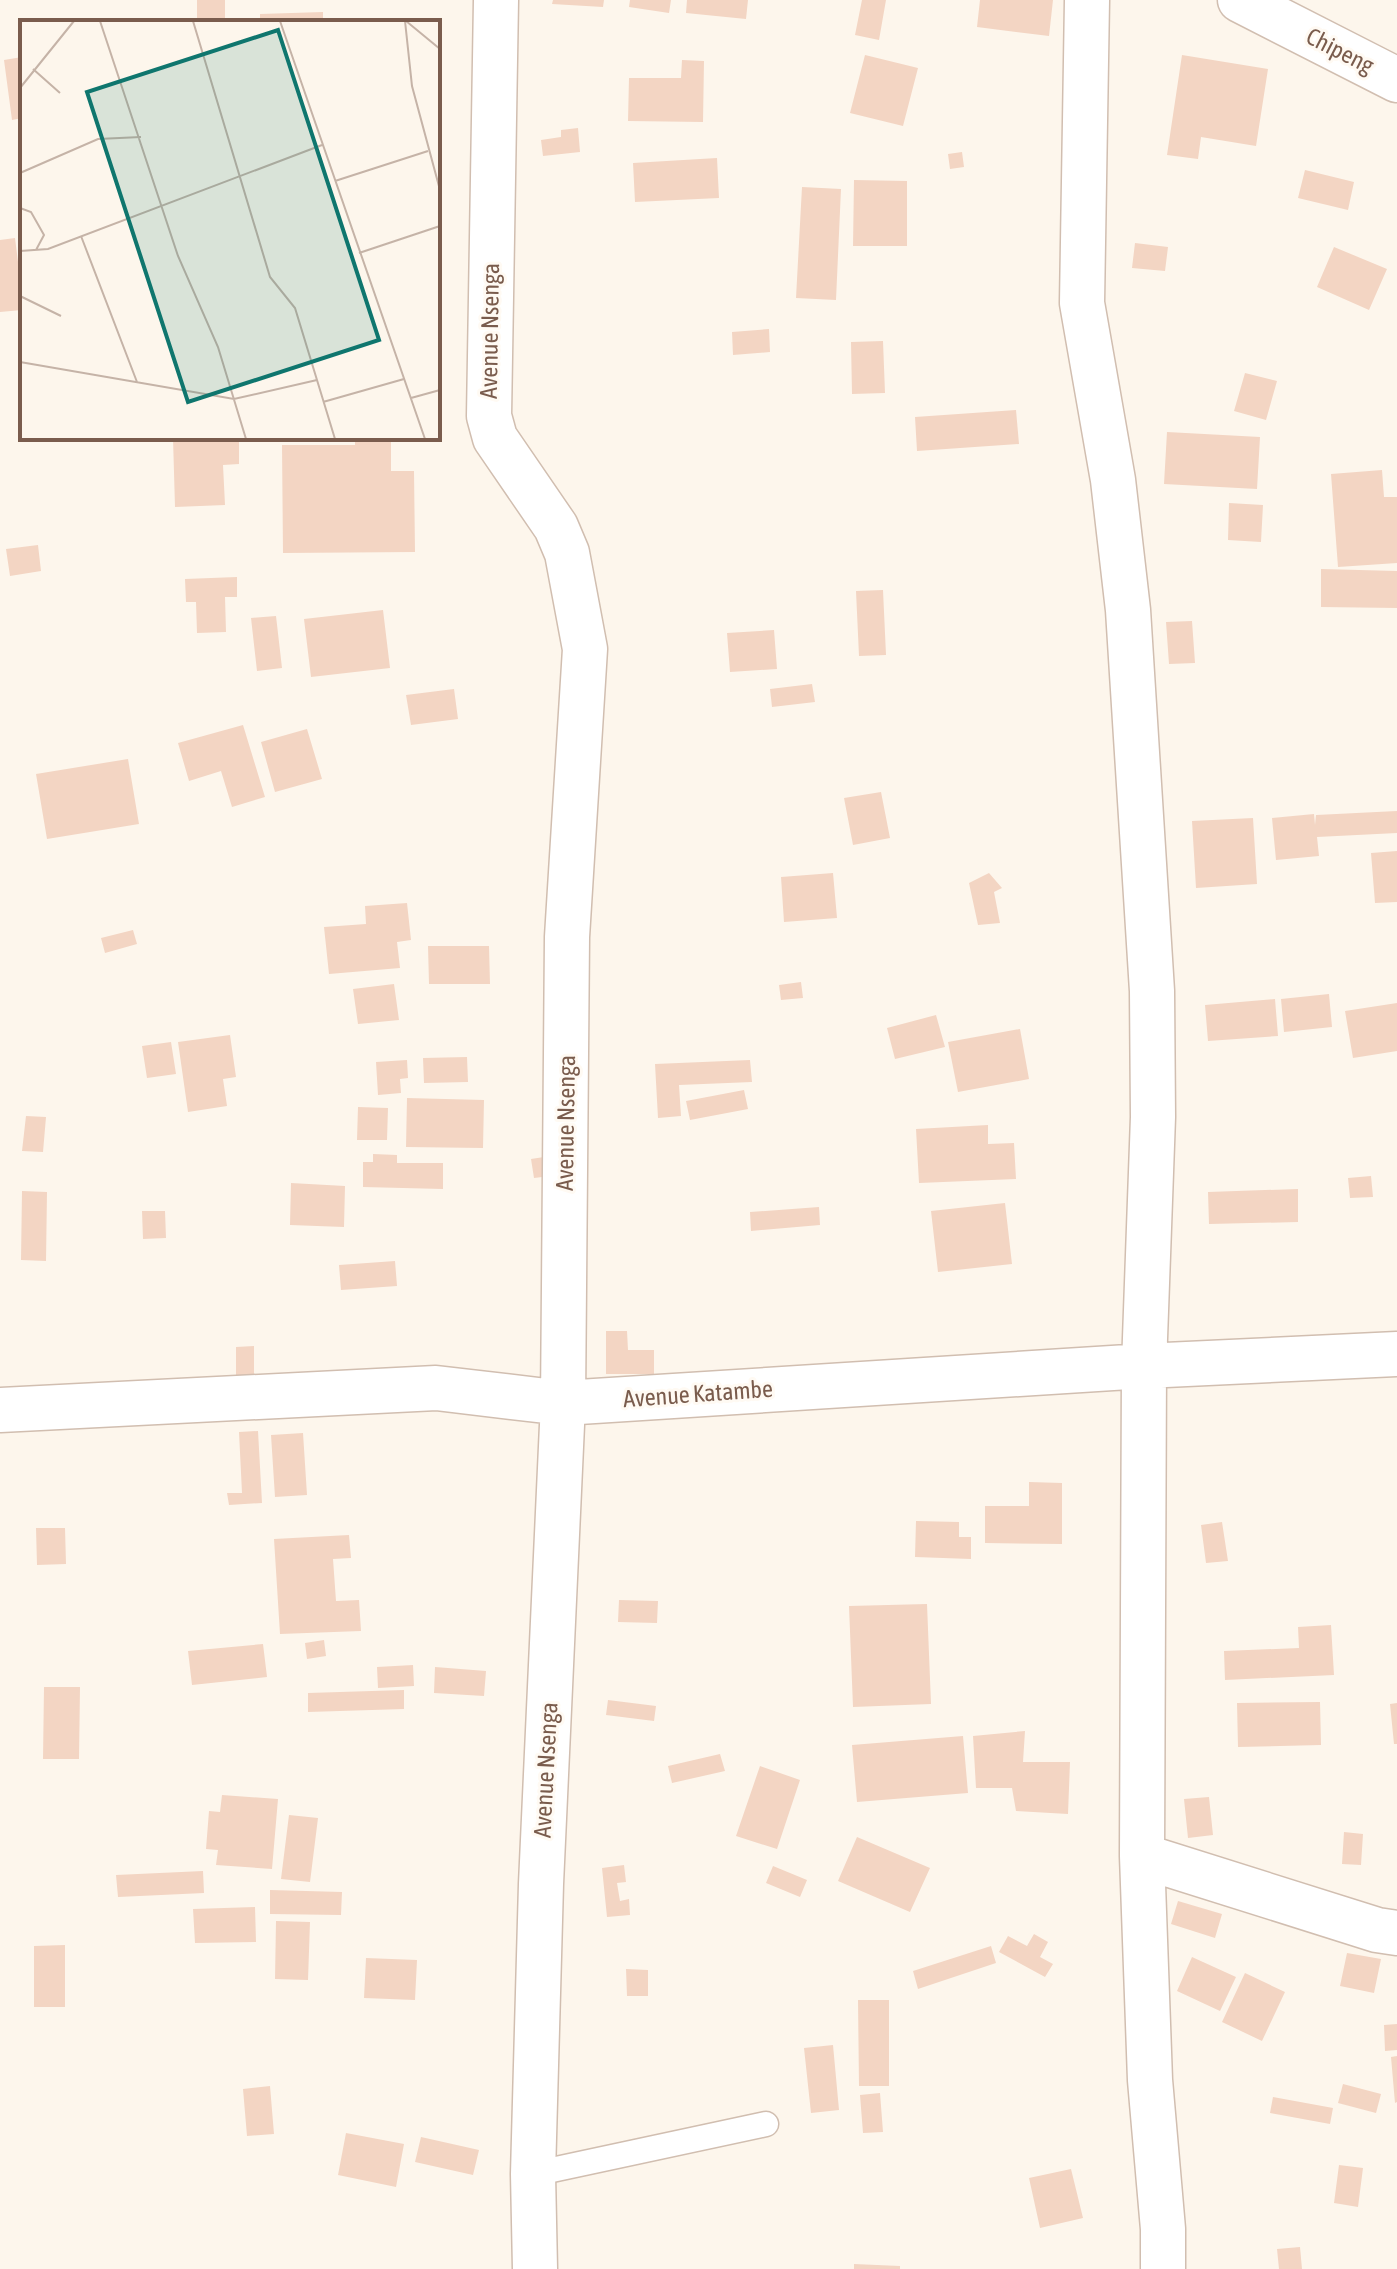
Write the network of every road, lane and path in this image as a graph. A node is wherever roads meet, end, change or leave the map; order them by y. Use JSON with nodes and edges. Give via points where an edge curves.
{"nodes":[{"id":1,"x":496,"y":0,"type":"edge"},
{"id":2,"x":1087,"y":0,"type":"edge"},
{"id":3,"x":1240,"y":0,"type":"edge"},
{"id":4,"x":1397,"y":80,"type":"edge"},
{"id":5,"x":1397,"y":1354,"type":"edge"},
{"id":6,"x":1144,"y":1366,"type":"junction"},
{"id":7,"x":563,"y":1403,"type":"junction"},
{"id":8,"x":0,"y":1410,"type":"edge"},
{"id":9,"x":1142,"y":1856,"type":"junction"},
{"id":10,"x":1397,"y":1933,"type":"edge"},
{"id":11,"x":766,"y":2124,"type":"dead end"},
{"id":12,"x":533,"y":2174,"type":"junction"},
{"id":13,"x":535,"y":2269,"type":"edge"},
{"id":14,"x":1163,"y":2269,"type":"edge"}],
"edges":[{"from":1,"to":7,"type":"street","name":"Avenue Nsenga","via":[[489,416],[495,438],[556,527],[567,553],[585,649],[567,937]]},
{"from":2,"to":6,"type":"street","via":[[1082,303],[1113,480],[1128,610],[1152,991]]},
{"from":3,"to":4,"type":"street","name":"Chipeng"},
{"from":5,"to":6,"type":"street","name":"Avenue Katambe"},
{"from":6,"to":7,"type":"street","name":"Avenue Katambe"},
{"from":6,"to":9,"type":"street"},
{"from":7,"to":8,"type":"street","name":"Avenue Katambe","via":[[436,1388]]},
{"from":7,"to":12,"type":"street","name":"Avenue Nsenga"},
{"from":9,"to":10,"type":"street"},
{"from":9,"to":14,"type":"street"},
{"from":11,"to":12,"type":"lane"},
{"from":12,"to":13,"type":"street","name":"Avenue Nsenga"}]}
